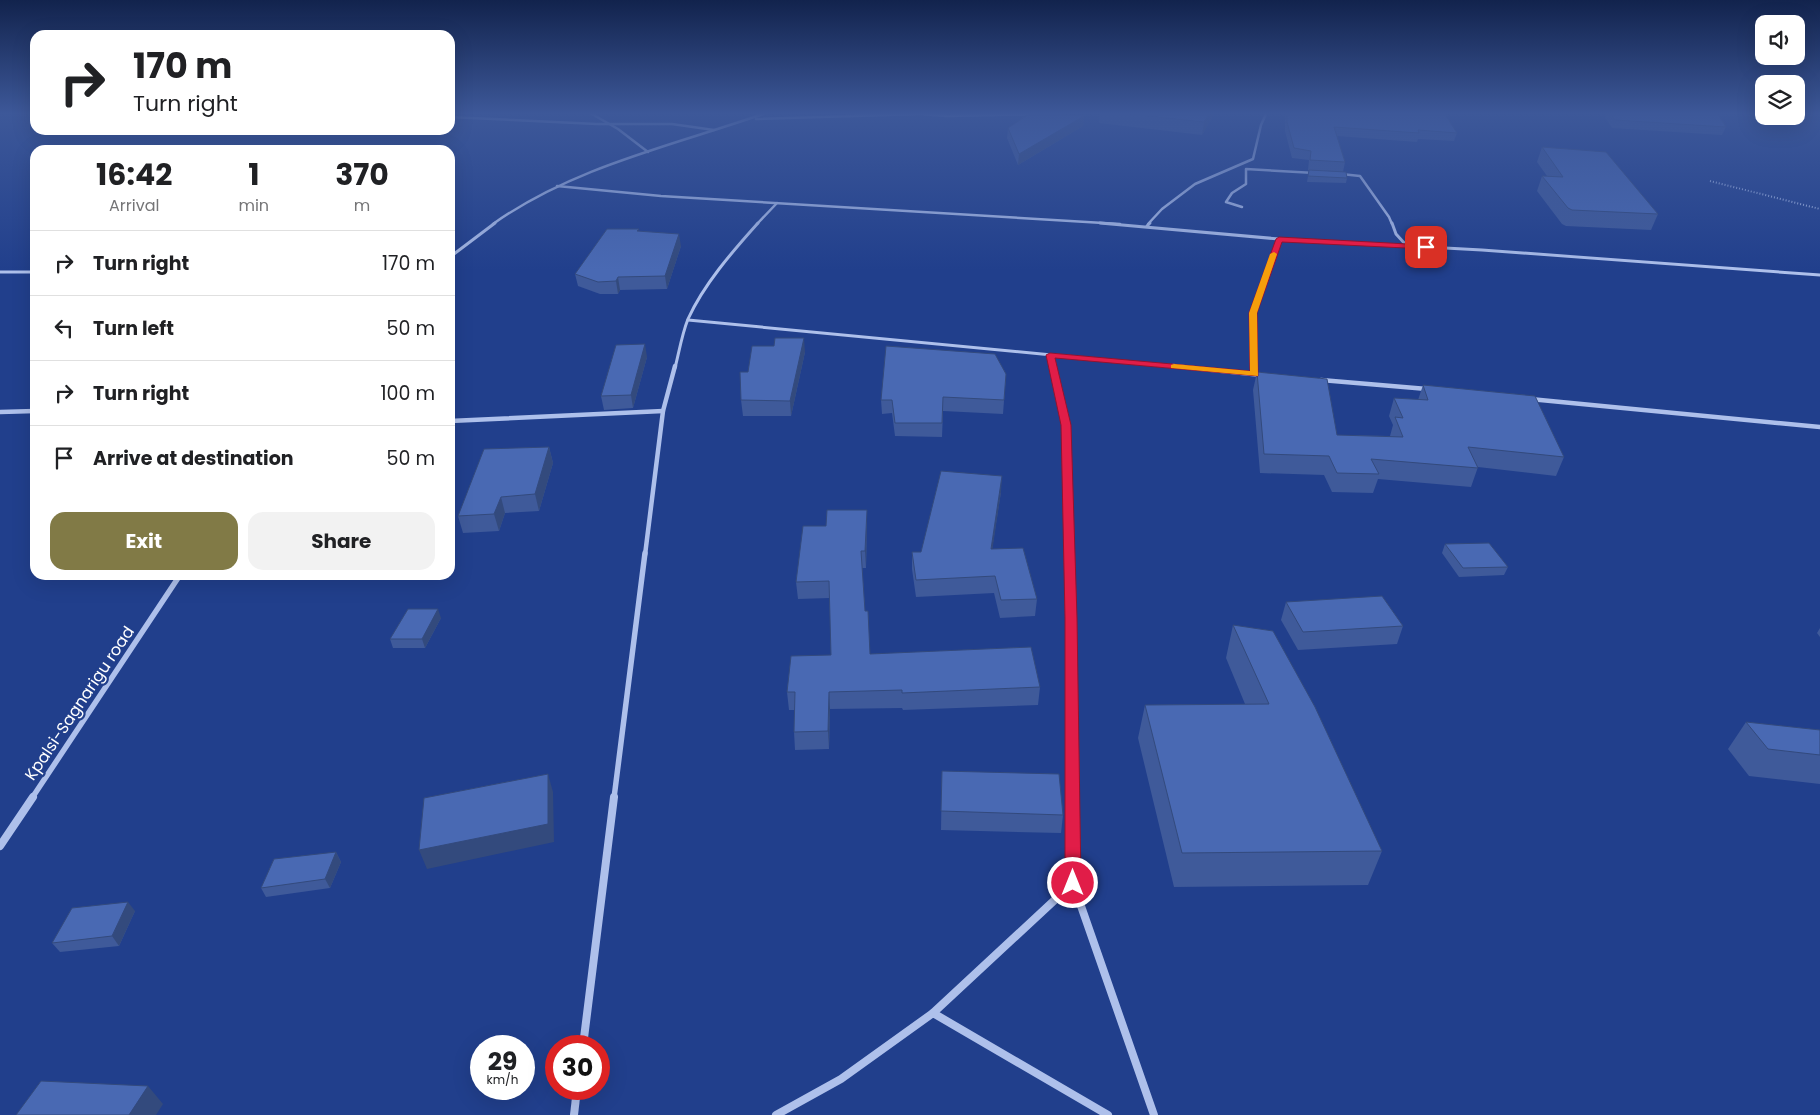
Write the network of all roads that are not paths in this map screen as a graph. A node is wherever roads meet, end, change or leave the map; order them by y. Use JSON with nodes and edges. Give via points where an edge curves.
{"nodes":[{"id":1,"x":610,"y":166,"type":"edge"},
{"id":2,"x":1237,"y":166,"type":"edge"},
{"id":3,"x":1322,"y":173,"type":"edge"},
{"id":4,"x":1332,"y":174,"type":"edge"},
{"id":5,"x":557,"y":186,"type":"junction"},
{"id":6,"x":777,"y":203,"type":"junction"},
{"id":7,"x":1242,"y":207,"type":"dead end"},
{"id":8,"x":1147,"y":226,"type":"junction"},
{"id":9,"x":1279,"y":239,"type":"junction"},
{"id":10,"x":1407,"y":246,"type":"junction"},
{"id":11,"x":455,"y":253,"type":"edge"},
{"id":12,"x":0,"y":272,"type":"edge"},
{"id":13,"x":30,"y":272,"type":"edge"},
{"id":14,"x":1819,"y":276,"type":"edge"},
{"id":15,"x":688,"y":320,"type":"junction"},
{"id":16,"x":1050,"y":355,"type":"junction"},
{"id":17,"x":1254,"y":374,"type":"junction"},
{"id":18,"x":1264,"y":375,"type":"edge"},
{"id":19,"x":1314,"y":379,"type":"edge"},
{"id":20,"x":1432,"y":390,"type":"edge"},
{"id":21,"x":1520,"y":398,"type":"edge"},
{"id":22,"x":30,"y":411,"type":"edge"},
{"id":23,"x":663,"y":411,"type":"junction"},
{"id":24,"x":0,"y":412,"type":"edge"},
{"id":25,"x":455,"y":421,"type":"edge"},
{"id":26,"x":1820,"y":427,"type":"edge"},
{"id":27,"x":177,"y":580,"type":"edge"},
{"id":28,"x":0,"y":846,"type":"edge"},
{"id":29,"x":1073,"y":883,"type":"junction"},
{"id":30,"x":933,"y":1013,"type":"junction"},
{"id":31,"x":584,"y":1035,"type":"edge"},
{"id":32,"x":576,"y":1100,"type":"edge"},
{"id":33,"x":574,"y":1115,"type":"edge"},
{"id":34,"x":776,"y":1115,"type":"edge"},
{"id":35,"x":1108,"y":1115,"type":"edge"},
{"id":36,"x":1154,"y":1115,"type":"edge"}],
"edges":[{"from":1,"to":5,"type":"street"},
{"from":2,"to":8,"type":"street","via":[[1195,184],[1162,209]]},
{"from":3,"to":7,"type":"street","via":[[1246,169],[1246,184],[1232,193],[1226,202]]},
{"from":4,"to":10,"type":"street","via":[[1360,176]]},
{"from":5,"to":6,"type":"street"},
{"from":5,"to":11,"type":"street","via":[[502,218]]},
{"from":6,"to":8,"type":"street"},
{"from":6,"to":15,"type":"street","via":[[738,244],[710,282]]},
{"from":8,"to":9,"type":"street"},
{"from":9,"to":10,"type":"street"},
{"from":9,"to":17,"type":"street","via":[[1253,313]]},
{"from":10,"to":14,"type":"street"},
{"from":12,"to":13,"type":"street"},
{"from":15,"to":16,"type":"street"},
{"from":15,"to":23,"type":"street"},
{"from":16,"to":17,"type":"street"},
{"from":16,"to":29,"type":"street","via":[[1066,425]]},
{"from":17,"to":18,"type":"street"},
{"from":19,"to":20,"type":"street"},
{"from":21,"to":26,"type":"street"},
{"from":22,"to":24,"type":"street"},
{"from":23,"to":25,"type":"street"},
{"from":23,"to":31,"type":"street"},
{"from":27,"to":28,"type":"street","name":"Kpalsi-Sagnarigu road"},
{"from":29,"to":30,"type":"street"},
{"from":29,"to":36,"type":"street"},
{"from":30,"to":34,"type":"street","via":[[841,1079]]},
{"from":30,"to":35,"type":"street"},
{"from":32,"to":33,"type":"street"}]}
